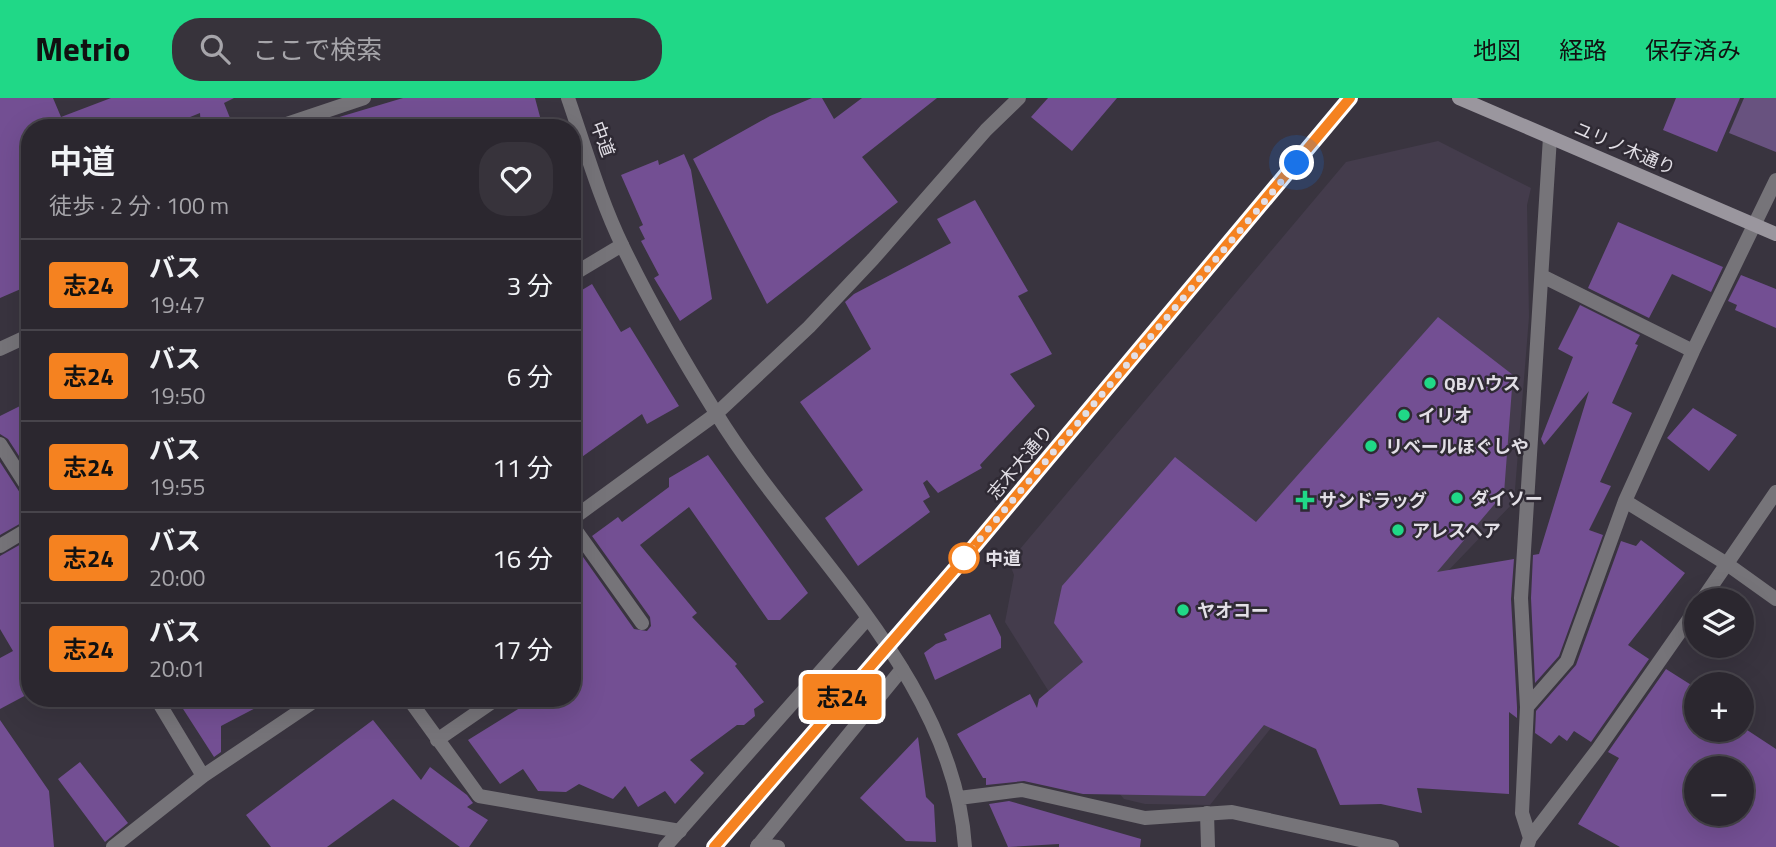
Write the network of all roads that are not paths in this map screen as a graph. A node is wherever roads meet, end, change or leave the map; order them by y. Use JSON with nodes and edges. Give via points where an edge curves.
{"nodes":[{"id":1,"x":364,"y":98,"type":"edge"},
{"id":2,"x":568,"y":98,"type":"edge"},
{"id":3,"x":1019,"y":98,"type":"edge"},
{"id":4,"x":1350,"y":98,"type":"edge"},
{"id":5,"x":1460,"y":98,"type":"edge"},
{"id":6,"x":302,"y":119,"type":"edge"},
{"id":7,"x":576,"y":119,"type":"edge"},
{"id":8,"x":581,"y":133,"type":"edge"},
{"id":9,"x":1550,"y":137,"type":"junction"},
{"id":10,"x":1776,"y":180,"type":"edge"},
{"id":11,"x":1754,"y":225,"type":"junction"},
{"id":12,"x":1776,"y":234,"type":"edge"},
{"id":13,"x":622,"y":245,"type":"junction"},
{"id":14,"x":581,"y":270,"type":"edge"},
{"id":15,"x":1542,"y":276,"type":"junction"},
{"id":16,"x":21,"y":339,"type":"edge"},
{"id":17,"x":0,"y":349,"type":"edge"},
{"id":18,"x":1693,"y":351,"type":"junction"},
{"id":19,"x":716,"y":414,"type":"junction"},
{"id":20,"x":0,"y":444,"type":"edge"},
{"id":21,"x":21,"y":477,"type":"edge"},
{"id":22,"x":1776,"y":492,"type":"edge"},
{"id":23,"x":1625,"y":501,"type":"junction"},
{"id":24,"x":581,"y":512,"type":"edge"},
{"id":25,"x":21,"y":533,"type":"edge"},
{"id":26,"x":581,"y":538,"type":"edge"},
{"id":27,"x":0,"y":546,"type":"edge"},
{"id":28,"x":1727,"y":564,"type":"junction"},
{"id":29,"x":1710,"y":588,"type":"edge"},
{"id":30,"x":1776,"y":598,"type":"edge"},
{"id":31,"x":867,"y":619,"type":"junction"},
{"id":32,"x":642,"y":623,"type":"dead end"},
{"id":33,"x":1684,"y":626,"type":"edge"},
{"id":34,"x":886,"y":646,"type":"junction"},
{"id":35,"x":902,"y":669,"type":"junction"},
{"id":36,"x":161,"y":707,"type":"edge"},
{"id":37,"x":306,"y":707,"type":"edge"},
{"id":38,"x":414,"y":707,"type":"edge"},
{"id":39,"x":485,"y":707,"type":"edge"},
{"id":40,"x":1527,"y":707,"type":"junction"},
{"id":41,"x":437,"y":740,"type":"junction"},
{"id":42,"x":203,"y":776,"type":"junction"},
{"id":43,"x":959,"y":799,"type":"junction"},
{"id":44,"x":1207,"y":813,"type":"junction"},
{"id":45,"x":680,"y":831,"type":"junction"},
{"id":46,"x":1528,"y":843,"type":"edge"},
{"id":47,"x":757,"y":846,"type":"edge"},
{"id":48,"x":113,"y":847,"type":"edge"},
{"id":49,"x":665,"y":847,"type":"edge"},
{"id":50,"x":714,"y":847,"type":"edge"},
{"id":51,"x":778,"y":847,"type":"edge"},
{"id":52,"x":965,"y":847,"type":"edge"},
{"id":53,"x":1208,"y":847,"type":"edge"},
{"id":54,"x":1392,"y":847,"type":"edge"}],
"edges":[{"from":1,"to":6,"type":"street"},
{"from":2,"to":7,"type":"street","name":"中道"},
{"from":3,"to":19,"type":"street","via":[[818,317]]},
{"from":4,"to":34,"type":"main road","name":"志木大通り"},
{"from":5,"to":9,"type":"main road","name":"ユリノ木通り"},
{"from":8,"to":13,"type":"street","name":"中道"},
{"from":9,"to":11,"type":"main road","name":"ユリノ木通り"},
{"from":9,"to":15,"type":"street"},
{"from":10,"to":11,"type":"street"},
{"from":11,"to":12,"type":"main road","name":"ユリノ木通り"},
{"from":11,"to":18,"type":"street"},
{"from":13,"to":14,"type":"street"},
{"from":13,"to":19,"type":"street","name":"中道"},
{"from":15,"to":18,"type":"street"},
{"from":15,"to":40,"type":"street","via":[[1521,598]]},
{"from":16,"to":17,"type":"street"},
{"from":18,"to":23,"type":"street"},
{"from":19,"to":24,"type":"street"},
{"from":19,"to":31,"type":"street","name":"中道"},
{"from":20,"to":21,"type":"street"},
{"from":22,"to":28,"type":"street"},
{"from":23,"to":28,"type":"street"},
{"from":23,"to":40,"type":"street","via":[[1567,661]]},
{"from":25,"to":27,"type":"street"},
{"from":26,"to":32,"type":"street"},
{"from":28,"to":29,"type":"street"},
{"from":28,"to":30,"type":"street"},
{"from":31,"to":34,"type":"street","name":"中道"},
{"from":31,"to":45,"type":"street"},
{"from":33,"to":46,"type":"street"},
{"from":34,"to":35,"type":"street","name":"中道"},
{"from":34,"to":50,"type":"main road","name":"志木大通り"},
{"from":35,"to":43,"type":"street","name":"中道","via":[[935,732]]},
{"from":35,"to":47,"type":"street"},
{"from":36,"to":42,"type":"street"},
{"from":37,"to":42,"type":"street"},
{"from":38,"to":41,"type":"street"},
{"from":39,"to":41,"type":"street"},
{"from":40,"to":46,"type":"street","via":[[1522,813]]},
{"from":41,"to":45,"type":"street","via":[[479,796]]},
{"from":42,"to":48,"type":"street"},
{"from":43,"to":44,"type":"street","via":[[1022,790],[1144,818]]},
{"from":43,"to":52,"type":"street","name":"中道"},
{"from":44,"to":53,"type":"street"},
{"from":44,"to":54,"type":"street","via":[[1232,812]]},
{"from":45,"to":49,"type":"street"},
{"from":47,"to":51,"type":"street"}]}
